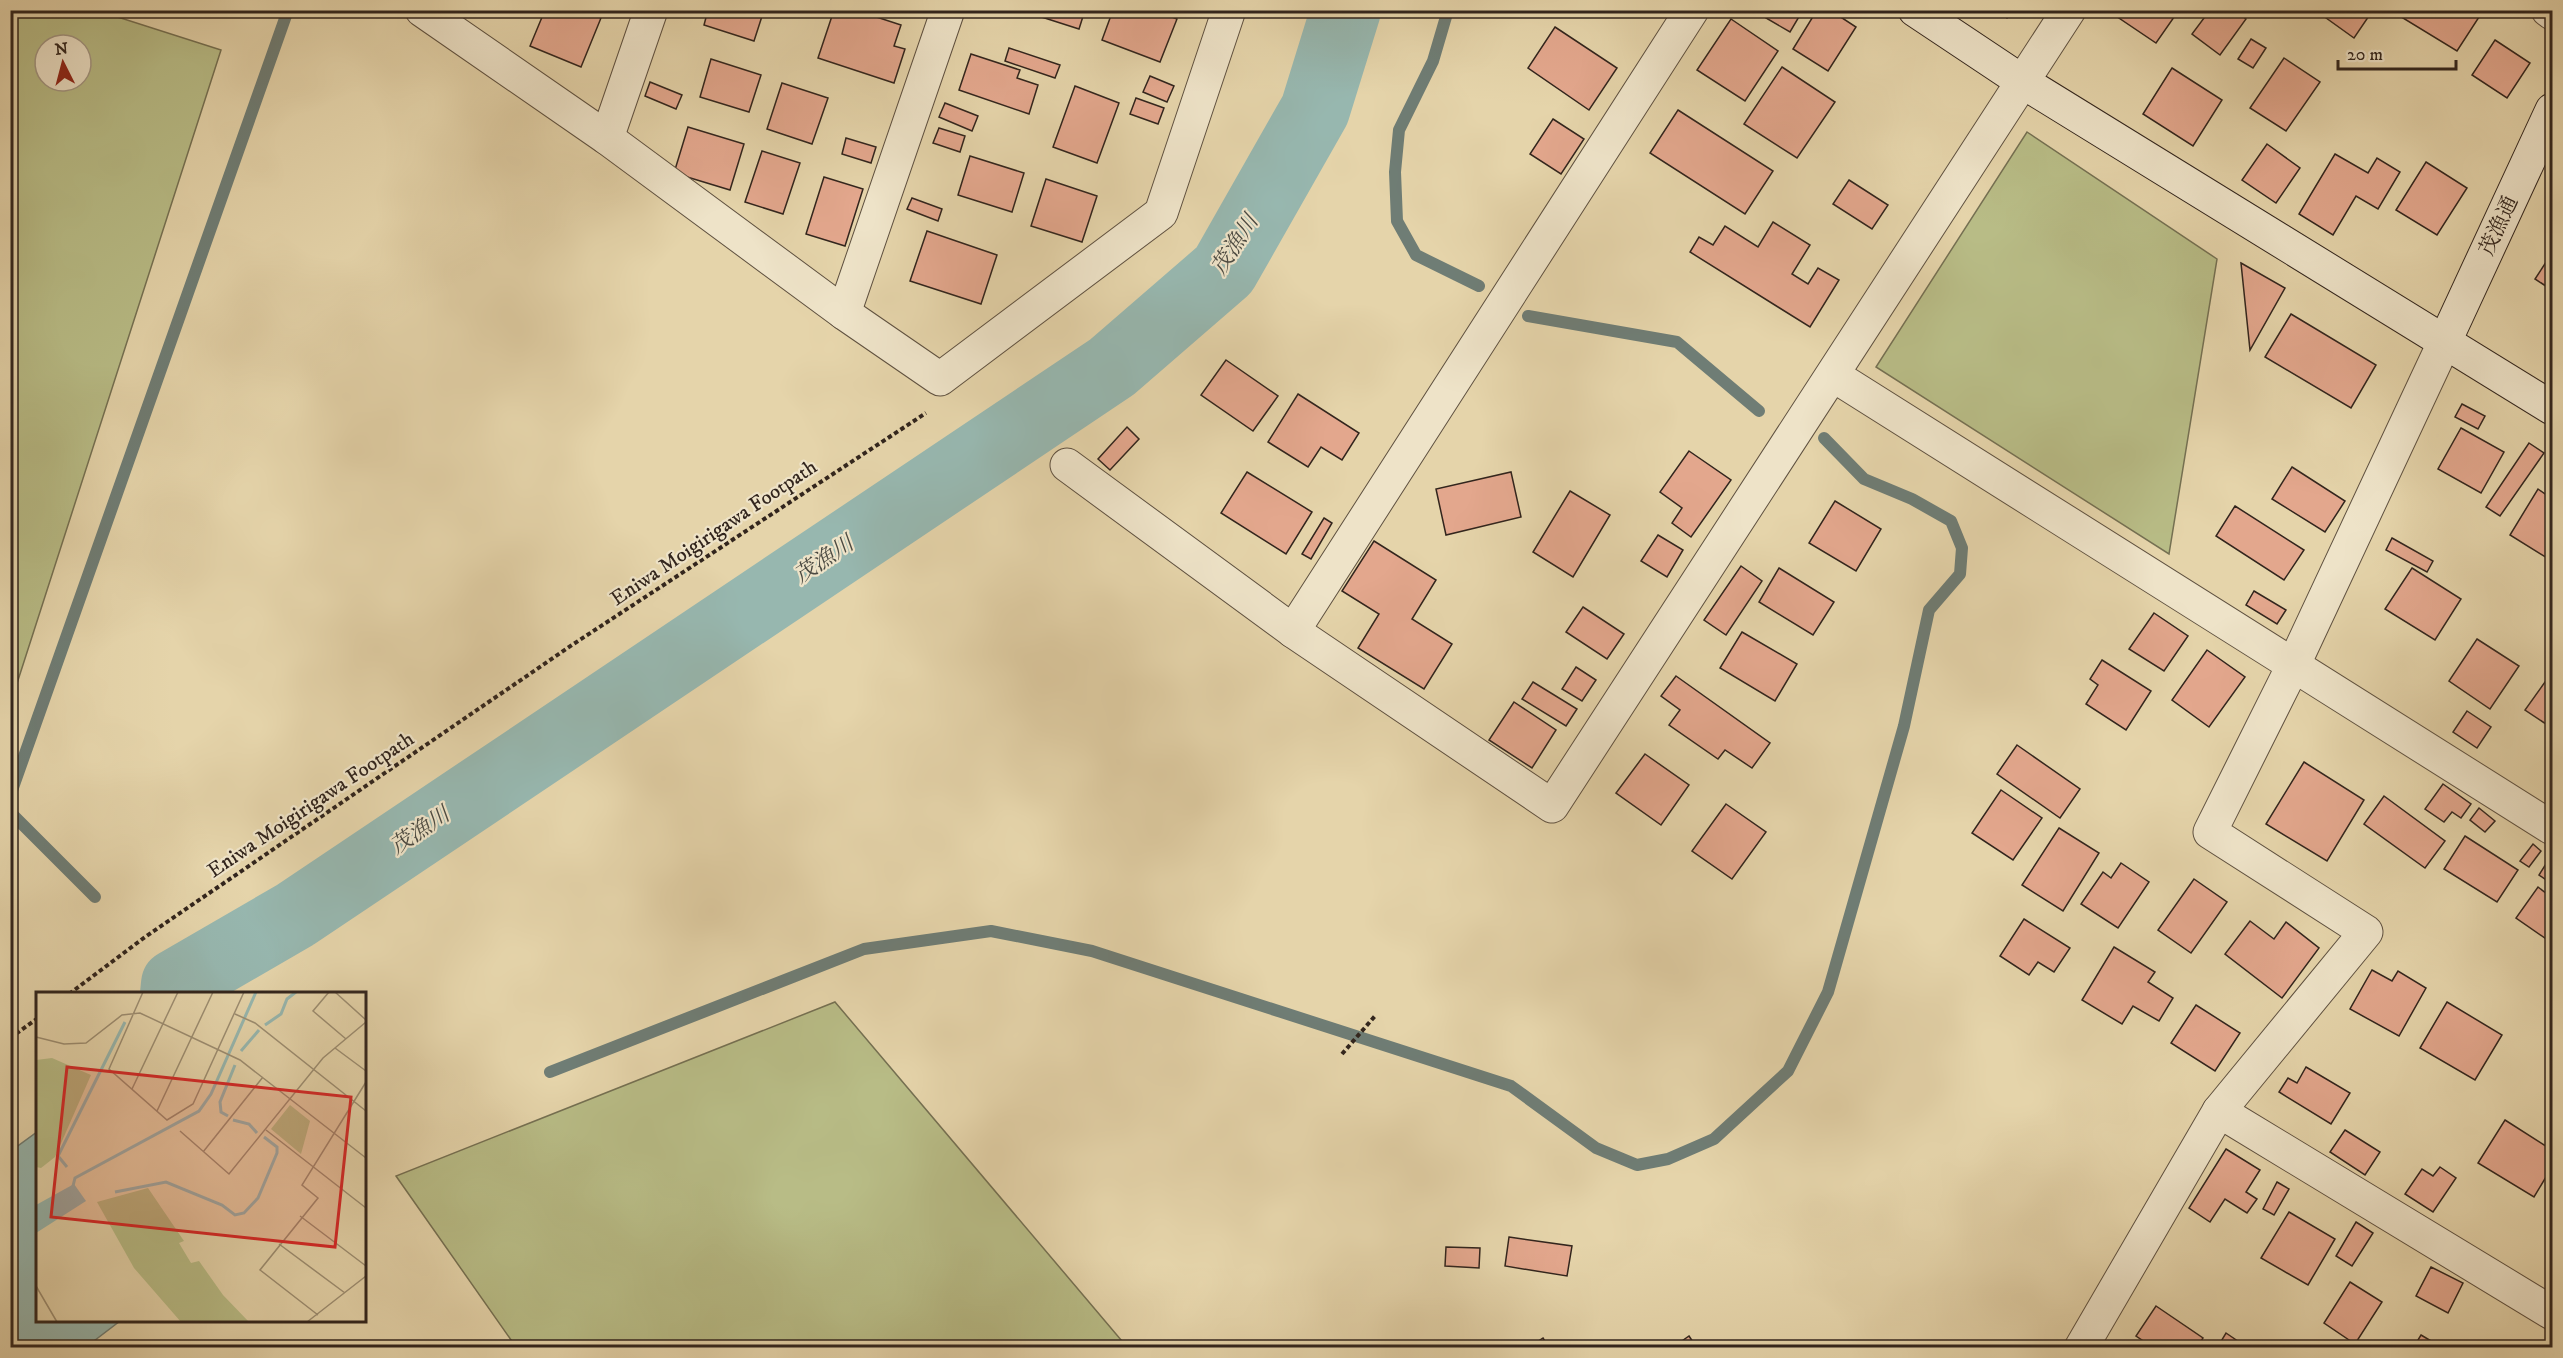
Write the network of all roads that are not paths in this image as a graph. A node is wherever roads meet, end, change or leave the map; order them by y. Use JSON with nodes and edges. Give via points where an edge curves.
{"nodes":[{"id":1,"x":422,"y":10,"type":"edge"},
{"id":2,"x":651,"y":10,"type":"edge"},
{"id":3,"x":948,"y":10,"type":"edge"},
{"id":4,"x":1229,"y":10,"type":"edge"},
{"id":5,"x":1692,"y":10,"type":"edge"},
{"id":6,"x":1915,"y":10,"type":"edge"},
{"id":7,"x":2069,"y":10,"type":"edge"},
{"id":8,"x":2548,"y":10,"type":"edge"},
{"id":9,"x":2553,"y":13,"type":"edge"},
{"id":10,"x":2023,"y":82,"type":"junction"},
{"id":11,"x":2553,"y":110,"type":"edge"},
{"id":12,"x":607,"y":138,"type":"junction"},
{"id":13,"x":844,"y":314,"type":"junction"},
{"id":14,"x":2445,"y":341,"type":"junction"},
{"id":15,"x":1833,"y":375,"type":"junction"},
{"id":16,"x":2553,"y":408,"type":"edge"},
{"id":17,"x":1068,"y":465,"type":"dead end"},
{"id":18,"x":1293,"y":631,"type":"junction"},
{"id":19,"x":2293,"y":666,"type":"junction"},
{"id":20,"x":2553,"y":828,"type":"edge"},
{"id":21,"x":2219,"y":1111,"type":"junction"},
{"id":22,"x":2553,"y":1313,"type":"edge"},
{"id":23,"x":2081,"y":1347,"type":"edge"}],
"edges":[{"from":1,"to":12,"type":"street"},
{"from":2,"to":12,"type":"street"},
{"from":3,"to":13,"type":"street"},
{"from":4,"to":13,"type":"street","via":[[1161,213],[940,380]]},
{"from":5,"to":18,"type":"street"},
{"from":6,"to":10,"type":"street"},
{"from":7,"to":10,"type":"street"},
{"from":8,"to":9,"type":"street"},
{"from":10,"to":14,"type":"street"},
{"from":10,"to":15,"type":"street"},
{"from":11,"to":14,"type":"street","name":"茂漁通"},
{"from":12,"to":13,"type":"street"},
{"from":14,"to":16,"type":"street"},
{"from":14,"to":19,"type":"street","name":"茂漁通"},
{"from":15,"to":18,"type":"street","via":[[1552,806]]},
{"from":15,"to":19,"type":"street"},
{"from":17,"to":18,"type":"street"},
{"from":19,"to":20,"type":"street"},
{"from":19,"to":21,"type":"street","name":"茂漁通","via":[[2210,832],[2366,933]]},
{"from":21,"to":22,"type":"street"},
{"from":21,"to":23,"type":"street"}]}
